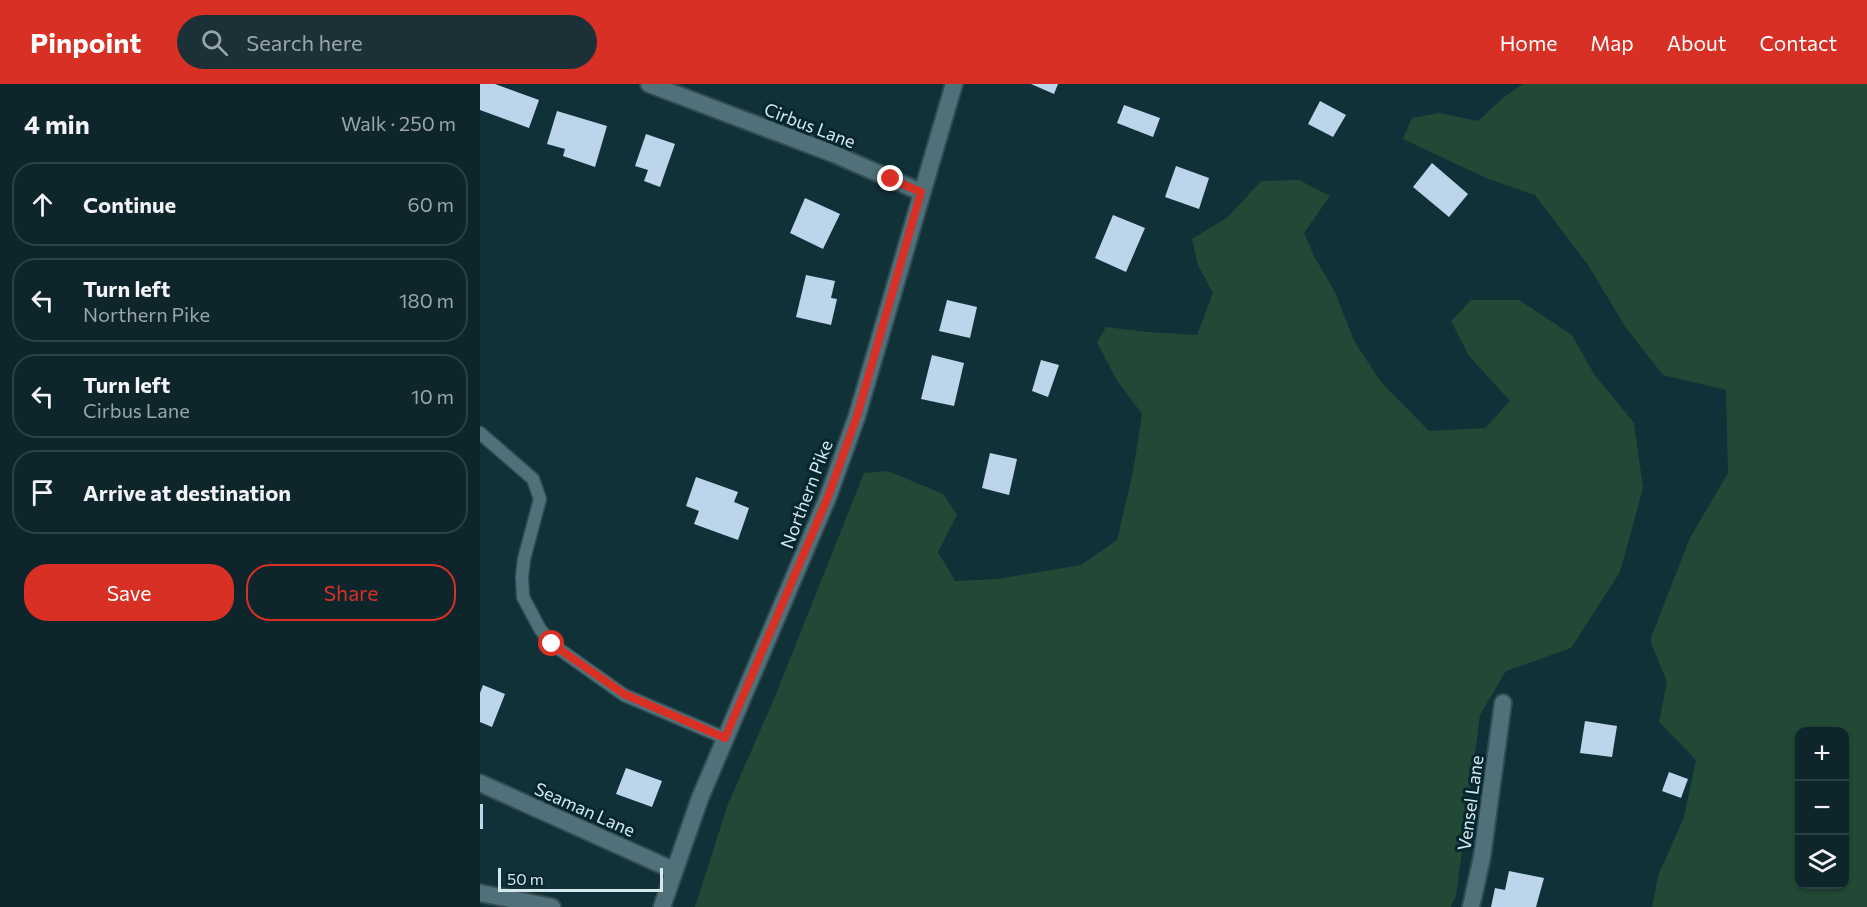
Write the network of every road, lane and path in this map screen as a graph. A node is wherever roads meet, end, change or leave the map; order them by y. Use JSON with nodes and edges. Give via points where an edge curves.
{"nodes":[{"id":1,"x":649,"y":84,"type":"edge"},
{"id":2,"x":954,"y":84,"type":"edge"},
{"id":3,"x":921,"y":192,"type":"junction"},
{"id":4,"x":480,"y":433,"type":"edge"},
{"id":5,"x":1503,"y":703,"type":"dead end"},
{"id":6,"x":725,"y":738,"type":"junction"},
{"id":7,"x":480,"y":783,"type":"edge"},
{"id":8,"x":673,"y":870,"type":"junction"},
{"id":9,"x":480,"y":893,"type":"edge"},
{"id":10,"x":552,"y":907,"type":"edge"},
{"id":11,"x":662,"y":907,"type":"edge"},
{"id":12,"x":1472,"y":907,"type":"edge"}],
"edges":[{"from":1,"to":3,"type":"street","name":"Cirbus Lane","via":[[834,154]]},
{"from":2,"to":3,"type":"street","name":"Northern Pike"},
{"from":3,"to":6,"type":"street","name":"Northern Pike","via":[[857,416],[828,497]]},
{"from":4,"to":6,"type":"lane","via":[[533,479],[540,499],[524,559],[523,597],[552,644],[624,694]]},
{"from":5,"to":12,"type":"street","name":"Vensel Lane"},
{"from":6,"to":8,"type":"street","name":"Northern Pike"},
{"from":7,"to":8,"type":"street","name":"Seaman Lane"},
{"from":8,"to":11,"type":"street","name":"Northern Pike"},
{"from":9,"to":10,"type":"street"}]}
